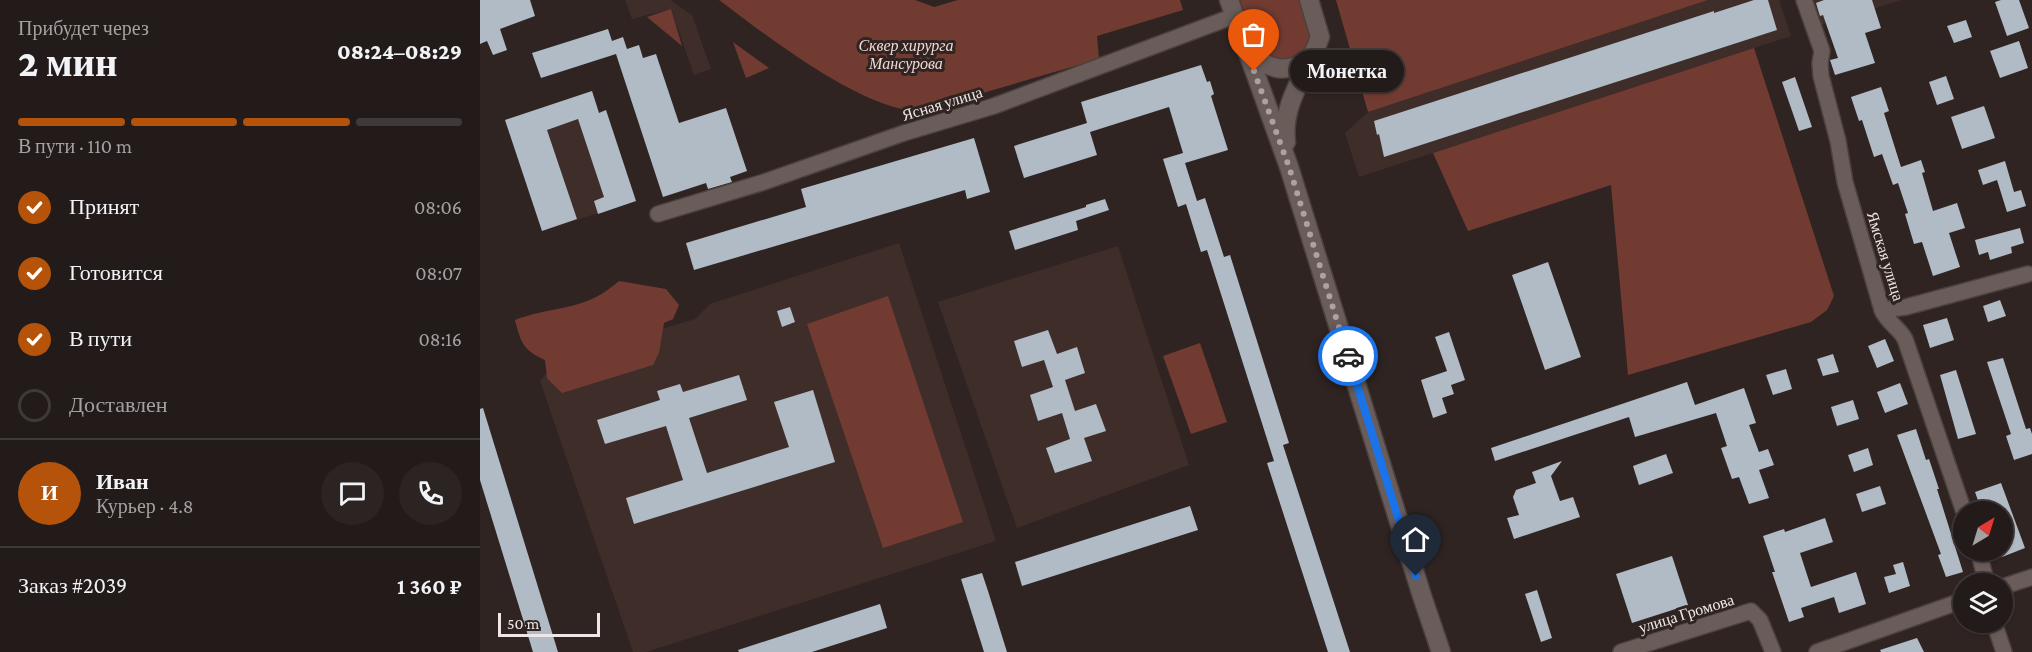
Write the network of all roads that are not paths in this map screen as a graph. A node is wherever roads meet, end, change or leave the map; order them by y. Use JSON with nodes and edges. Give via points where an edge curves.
{"nodes":[{"id":1,"x":1309,"y":0,"type":"edge"},
{"id":2,"x":1804,"y":0,"type":"edge"},
{"id":3,"x":1231,"y":8,"type":"edge"},
{"id":4,"x":1247,"y":51,"type":"junction"},
{"id":5,"x":1312,"y":57,"type":"junction"},
{"id":6,"x":1289,"y":167,"type":"junction"},
{"id":7,"x":658,"y":214,"type":"dead end"},
{"id":8,"x":2028,"y":274,"type":"dead end"},
{"id":9,"x":1882,"y":310,"type":"junction"},
{"id":10,"x":1960,"y":501,"type":"edge"},
{"id":11,"x":2032,"y":577,"type":"edge"},
{"id":12,"x":2013,"y":583,"type":"edge"},
{"id":13,"x":1953,"y":604,"type":"edge"},
{"id":14,"x":1998,"y":633,"type":"edge"},
{"id":15,"x":1441,"y":652,"type":"edge"},
{"id":16,"x":1621,"y":652,"type":"edge"},
{"id":17,"x":1773,"y":652,"type":"edge"},
{"id":18,"x":1817,"y":652,"type":"edge"},
{"id":19,"x":2004,"y":652,"type":"edge"}],
"edges":[{"from":1,"to":5,"type":"street","via":[[1320,37]]},
{"from":2,"to":9,"type":"street","name":"Ямская улица","via":[[1822,51],[1821,76],[1845,182]]},
{"from":3,"to":4,"type":"street"},
{"from":3,"to":7,"type":"street","name":"Ясная улица","via":[[994,106]]},
{"from":4,"to":5,"type":"street","via":[[1269,67],[1282,70]]},
{"from":4,"to":6,"type":"street"},
{"from":5,"to":6,"type":"street","via":[[1285,118]]},
{"from":6,"to":15,"type":"street"},
{"from":8,"to":9,"type":"street"},
{"from":9,"to":10,"type":"street","name":"Ямская улица","via":[[1905,339]]},
{"from":11,"to":12,"type":"street"},
{"from":13,"to":18,"type":"street"},
{"from":14,"to":19,"type":"street"},
{"from":16,"to":17,"type":"street","name":"улица Громова","via":[[1751,611],[1760,620]]}]}
